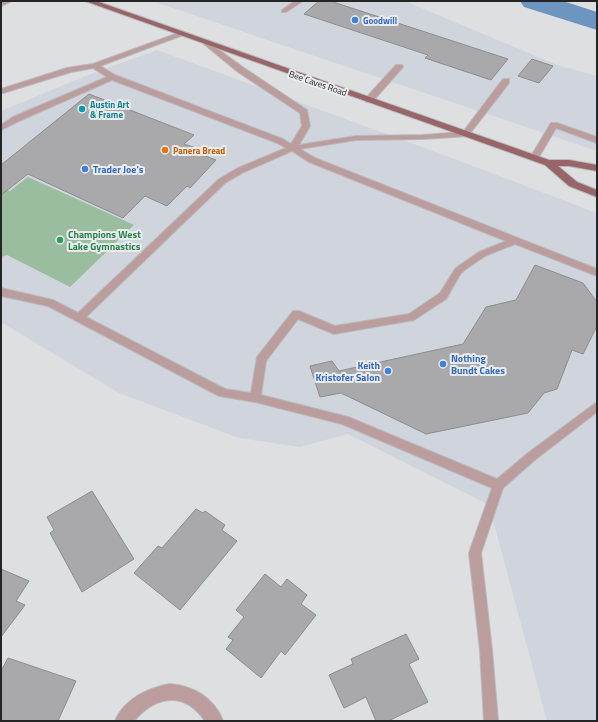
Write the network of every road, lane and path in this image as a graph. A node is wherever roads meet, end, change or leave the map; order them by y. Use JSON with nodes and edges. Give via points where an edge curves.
{"nodes":[{"id":1,"x":8,"y":1,"type":"edge"},
{"id":2,"x":89,"y":1,"type":"edge"},
{"id":3,"x":300,"y":1,"type":"edge"},
{"id":4,"x":1,"y":4,"type":"edge"},
{"id":5,"x":284,"y":11,"type":"dead end"},
{"id":6,"x":181,"y":34,"type":"junction"},
{"id":7,"x":206,"y":43,"type":"junction"},
{"id":8,"x":94,"y":66,"type":"junction"},
{"id":9,"x":399,"y":67,"type":"dead end"},
{"id":10,"x":112,"y":77,"type":"junction"},
{"id":11,"x":506,"y":81,"type":"dead end"},
{"id":12,"x":4,"y":91,"type":"dead end"},
{"id":13,"x":369,"y":100,"type":"junction"},
{"id":14,"x":1,"y":128,"type":"edge"},
{"id":15,"x":465,"y":134,"type":"junction"},
{"id":16,"x":597,"y":140,"type":"edge"},
{"id":17,"x":293,"y":148,"type":"junction"},
{"id":18,"x":534,"y":158,"type":"junction"},
{"id":19,"x":548,"y":164,"type":"junction"},
{"id":20,"x":597,"y":168,"type":"edge"},
{"id":21,"x":597,"y":194,"type":"edge"},
{"id":22,"x":515,"y":241,"type":"junction"},
{"id":23,"x":597,"y":273,"type":"edge"},
{"id":24,"x":1,"y":292,"type":"edge"},
{"id":25,"x":79,"y":318,"type":"junction"},
{"id":26,"x":255,"y":398,"type":"junction"},
{"id":27,"x":597,"y":406,"type":"edge"},
{"id":28,"x":498,"y":485,"type":"junction"},
{"id":29,"x":123,"y":721,"type":"edge"},
{"id":30,"x":215,"y":721,"type":"edge"},
{"id":31,"x":491,"y":721,"type":"edge"}],
"edges":[{"from":1,"to":4,"type":"street"},
{"from":2,"to":6,"type":"main road","name":"Bee Caves Road"},
{"from":3,"to":5,"type":"lane"},
{"from":6,"to":7,"type":"main road","name":"Bee Caves Road"},
{"from":6,"to":8,"type":"lane"},
{"from":7,"to":13,"type":"main road","name":"Bee Caves Road"},
{"from":7,"to":17,"type":"lane","via":[[304,112],[306,126]]},
{"from":8,"to":10,"type":"lane"},
{"from":8,"to":12,"type":"lane","via":[[70,70]]},
{"from":9,"to":13,"type":"lane"},
{"from":10,"to":14,"type":"lane"},
{"from":10,"to":17,"type":"lane"},
{"from":11,"to":15,"type":"lane"},
{"from":13,"to":15,"type":"main road","name":"Bee Caves Road"},
{"from":15,"to":17,"type":"lane","via":[[356,138]]},
{"from":15,"to":18,"type":"main road","name":"Bee Caves Road"},
{"from":16,"to":18,"type":"lane","via":[[554,125]]},
{"from":17,"to":22,"type":"lane","via":[[312,160]]},
{"from":17,"to":25,"type":"lane","via":[[222,181]]},
{"from":18,"to":19,"type":"main road","name":"Bee Caves Road"},
{"from":19,"to":20,"type":"main road","name":"Bee Caves Road","via":[[569,163]]},
{"from":19,"to":21,"type":"main road","name":"Bee Caves Road","via":[[573,184]]},
{"from":22,"to":23,"type":"lane"},
{"from":22,"to":26,"type":"lane","via":[[482,254],[463,267],[443,296],[411,317],[334,330],[296,314],[261,360]]},
{"from":24,"to":25,"type":"lane","via":[[50,303]]},
{"from":25,"to":26,"type":"lane","via":[[224,393]]},
{"from":26,"to":28,"type":"lane","via":[[344,420]]},
{"from":27,"to":28,"type":"lane"},
{"from":28,"to":31,"type":"lane","via":[[475,553]]},
{"from":29,"to":30,"type":"street","via":[[131,709],[146,698],[163,692],[180,692],[196,698],[209,710]]}]}
